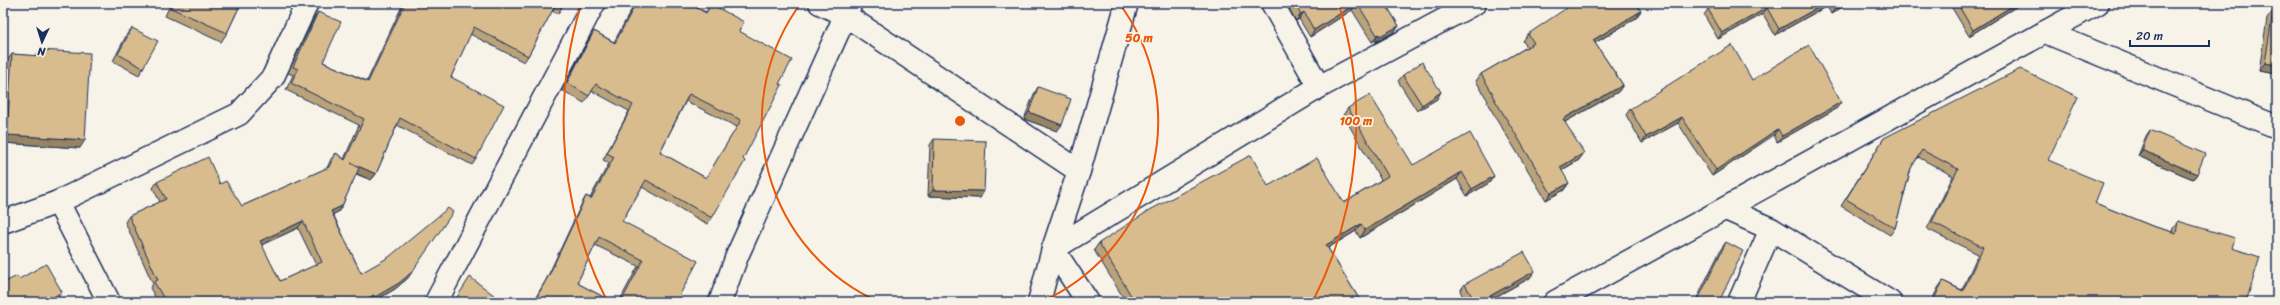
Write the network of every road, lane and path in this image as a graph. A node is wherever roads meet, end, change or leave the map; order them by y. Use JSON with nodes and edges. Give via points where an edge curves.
{"nodes":[{"id":1,"x":307,"y":3,"type":"edge"},
{"id":2,"x":594,"y":3,"type":"edge"},
{"id":3,"x":820,"y":3,"type":"edge"},
{"id":4,"x":1127,"y":3,"type":"edge"},
{"id":5,"x":1272,"y":3,"type":"edge"},
{"id":6,"x":1475,"y":3,"type":"edge"},
{"id":7,"x":2098,"y":3,"type":"edge"},
{"id":8,"x":848,"y":9,"type":"edge"},
{"id":9,"x":2045,"y":32,"type":"junction"},
{"id":10,"x":1318,"y":87,"type":"junction"},
{"id":11,"x":2277,"y":127,"type":"edge"},
{"id":12,"x":1079,"y":171,"type":"junction"},
{"id":13,"x":58,"y":202,"type":"junction"},
{"id":14,"x":1726,"y":209,"type":"junction"},
{"id":15,"x":3,"y":222,"type":"edge"},
{"id":16,"x":1771,"y":229,"type":"junction"},
{"id":17,"x":1053,"y":249,"type":"junction"},
{"id":18,"x":109,"y":302,"type":"edge"},
{"id":19,"x":436,"y":302,"type":"edge"},
{"id":20,"x":720,"y":302,"type":"edge"},
{"id":21,"x":1039,"y":302,"type":"edge"},
{"id":22,"x":1088,"y":302,"type":"edge"},
{"id":23,"x":1555,"y":302,"type":"edge"},
{"id":24,"x":1739,"y":302,"type":"edge"},
{"id":25,"x":1890,"y":302,"type":"edge"}],
"edges":[{"from":1,"to":13,"type":"street","via":[[273,78],[239,114]]},
{"from":2,"to":19,"type":"street"},
{"from":3,"to":8,"type":"street"},
{"from":4,"to":12,"type":"street"},
{"from":5,"to":10,"type":"street"},
{"from":6,"to":10,"type":"street"},
{"from":7,"to":9,"type":"street"},
{"from":8,"to":12,"type":"street"},
{"from":8,"to":20,"type":"street","via":[[737,256]]},
{"from":9,"to":11,"type":"street"},
{"from":9,"to":14,"type":"street"},
{"from":10,"to":17,"type":"street"},
{"from":12,"to":17,"type":"street"},
{"from":13,"to":15,"type":"street"},
{"from":13,"to":18,"type":"street"},
{"from":14,"to":16,"type":"street"},
{"from":14,"to":23,"type":"street"},
{"from":16,"to":24,"type":"street"},
{"from":16,"to":25,"type":"street"},
{"from":17,"to":21,"type":"street"},
{"from":17,"to":22,"type":"street"}]}
